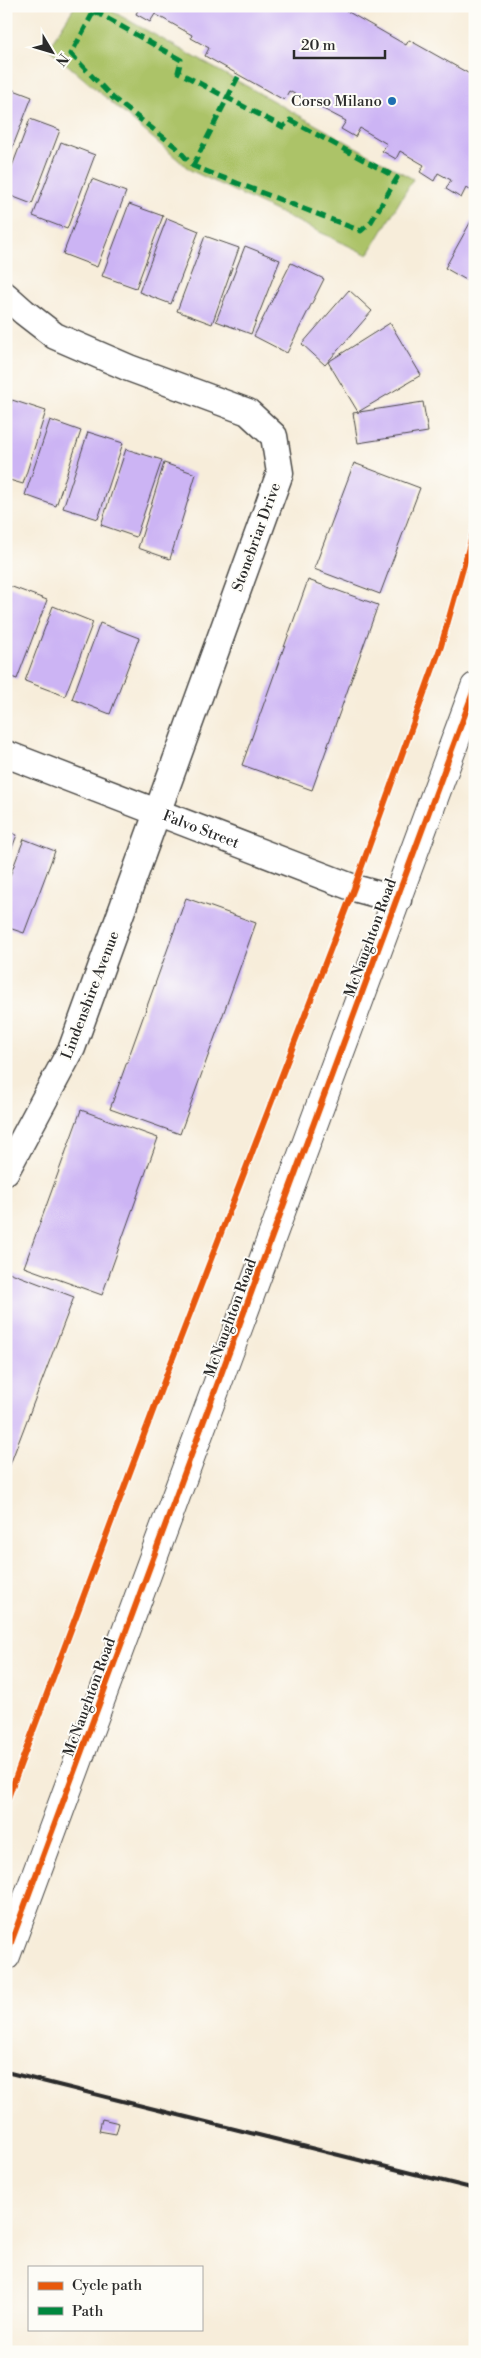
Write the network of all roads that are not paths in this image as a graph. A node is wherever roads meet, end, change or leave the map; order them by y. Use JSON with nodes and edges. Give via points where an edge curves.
{"nodes":[{"id":1,"x":6,"y":296,"type":"edge"},
{"id":2,"x":475,"y":687,"type":"edge"},
{"id":3,"x":6,"y":754,"type":"edge"},
{"id":4,"x":157,"y":811,"type":"junction"},
{"id":5,"x":398,"y":900,"type":"junction"},
{"id":6,"x":6,"y":1171,"type":"edge"},
{"id":7,"x":6,"y":1956,"type":"edge"}],
"edges":[{"from":1,"to":4,"type":"street","name":"Stonebriar Drive","via":[[55,336],[248,412],[274,436],[280,472]]},
{"from":2,"to":5,"type":"street","name":"McNaughton Road"},
{"from":3,"to":4,"type":"street","name":"Falvo Street"},
{"from":4,"to":5,"type":"street","name":"Falvo Street","via":[[354,888]]},
{"from":4,"to":6,"type":"street","name":"Lindenshire Avenue","via":[[72,1048]]},
{"from":5,"to":7,"type":"street","name":"McNaughton Road"}]}
